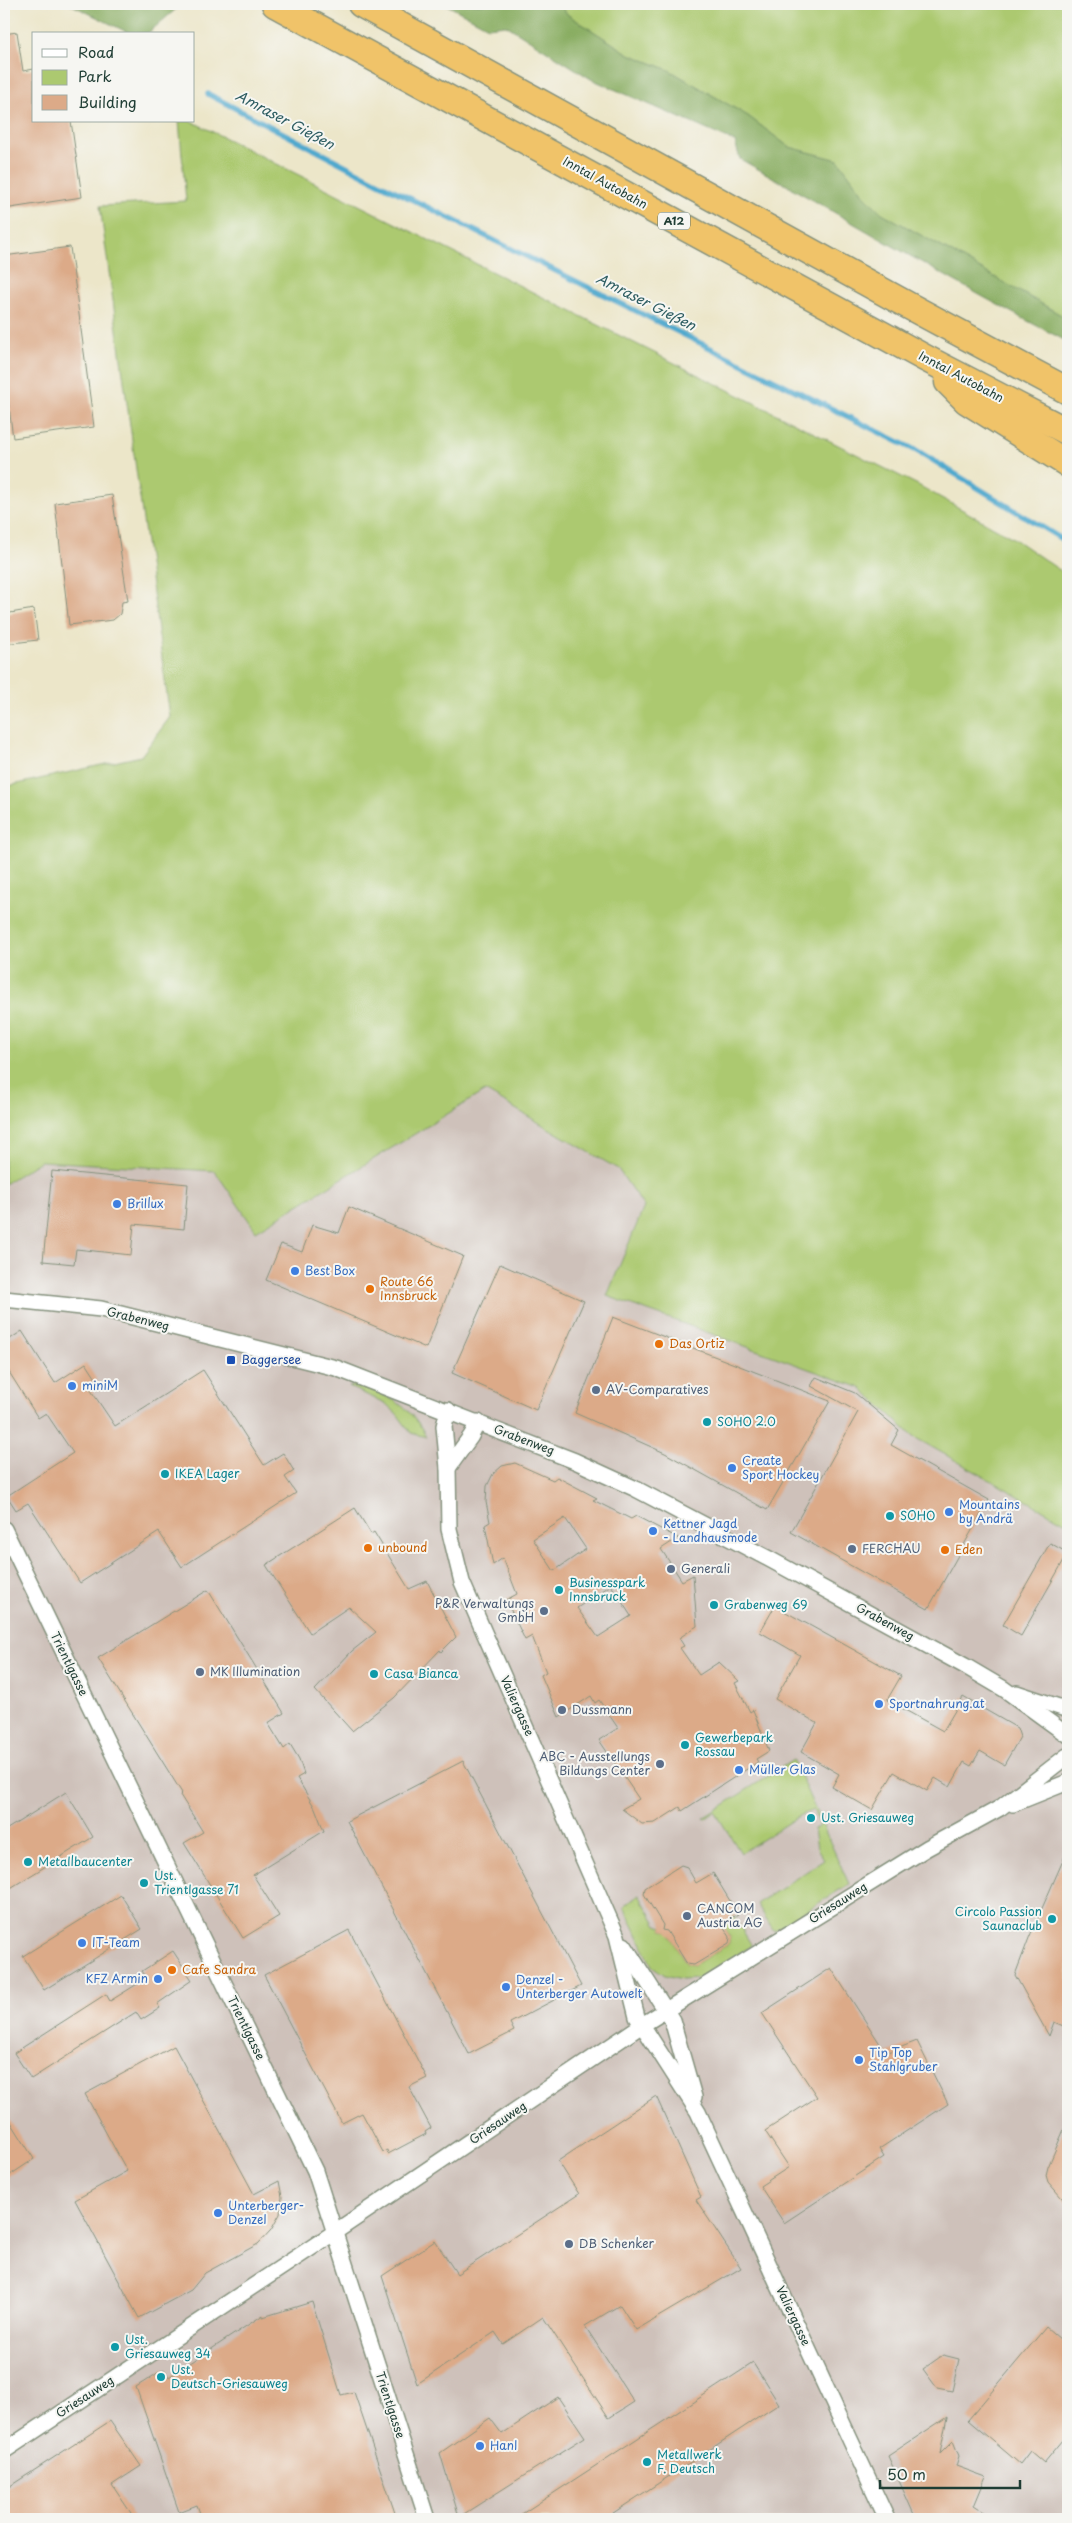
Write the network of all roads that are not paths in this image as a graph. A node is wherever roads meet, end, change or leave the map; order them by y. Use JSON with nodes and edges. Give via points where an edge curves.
{"nodes":[{"id":1,"x":275,"y":4,"type":"edge"},
{"id":2,"x":361,"y":4,"type":"edge"},
{"id":3,"x":925,"y":358,"type":"junction"},
{"id":4,"x":1068,"y":391,"type":"edge"},
{"id":5,"x":1068,"y":432,"type":"edge"},
{"id":6,"x":1068,"y":464,"type":"edge"},
{"id":7,"x":4,"y":1299,"type":"edge"},
{"id":8,"x":448,"y":1410,"type":"junction"},
{"id":9,"x":478,"y":1422,"type":"junction"},
{"id":10,"x":448,"y":1468,"type":"junction"},
{"id":11,"x":4,"y":1529,"type":"edge"},
{"id":12,"x":1004,"y":1689,"type":"junction"},
{"id":13,"x":1068,"y":1710,"type":"edge"},
{"id":14,"x":1067,"y":1732,"type":"edge"},
{"id":15,"x":1068,"y":1758,"type":"edge"},
{"id":16,"x":1068,"y":1782,"type":"edge"},
{"id":17,"x":1000,"y":1808,"type":"junction"},
{"id":18,"x":617,"y":1936,"type":"junction"},
{"id":19,"x":666,"y":2010,"type":"junction"},
{"id":20,"x":642,"y":2025,"type":"junction"},
{"id":21,"x":698,"y":2112,"type":"junction"},
{"id":22,"x":336,"y":2232,"type":"junction"},
{"id":23,"x":4,"y":2451,"type":"edge"},
{"id":24,"x":427,"y":2519,"type":"edge"},
{"id":25,"x":887,"y":2519,"type":"edge"}],
"edges":[{"from":1,"to":3,"type":"highway","name":"Inntal Autobahn","number":"A12"},
{"from":2,"to":4,"type":"highway"},
{"from":3,"to":5,"type":"highway","name":"Inntal Autobahn","number":"A12"},
{"from":3,"to":6,"type":"highway","via":[[967,401]]},
{"from":7,"to":8,"type":"street","name":"Grabenweg","via":[[102,1309],[336,1368]]},
{"from":8,"to":9,"type":"street","name":"Grabenweg"},
{"from":8,"to":10,"type":"street","name":"Valiergasse","via":[[444,1426]]},
{"from":9,"to":10,"type":"street"},
{"from":9,"to":12,"type":"street","name":"Grabenweg","via":[[636,1489],[798,1574]]},
{"from":10,"to":18,"type":"street","name":"Valiergasse","via":[[449,1529],[462,1582]]},
{"from":11,"to":22,"type":"street","name":"Trientlgasse","via":[[315,2171]]},
{"from":12,"to":13,"type":"street","name":"Grabenweg"},
{"from":12,"to":14,"type":"street","name":"Grabenweg"},
{"from":14,"to":15,"type":"street"},
{"from":15,"to":17,"type":"street","name":"Griesauweg"},
{"from":16,"to":17,"type":"street","name":"Griesauweg"},
{"from":17,"to":19,"type":"street","name":"Griesauweg","via":[[927,1848]]},
{"from":18,"to":19,"type":"street","name":"Valiergasse"},
{"from":18,"to":20,"type":"street","name":"Valiergasse","via":[[637,2017]]},
{"from":19,"to":20,"type":"street","name":"Griesauweg"},
{"from":19,"to":21,"type":"street","name":"Valiergasse","via":[[672,2020]]},
{"from":20,"to":21,"type":"street","name":"Valiergasse"},
{"from":20,"to":22,"type":"street","name":"Griesauweg"},
{"from":21,"to":25,"type":"street","name":"Valiergasse"},
{"from":22,"to":23,"type":"street","name":"Griesauweg"},
{"from":22,"to":24,"type":"street","name":"Trientlgasse"}]}
